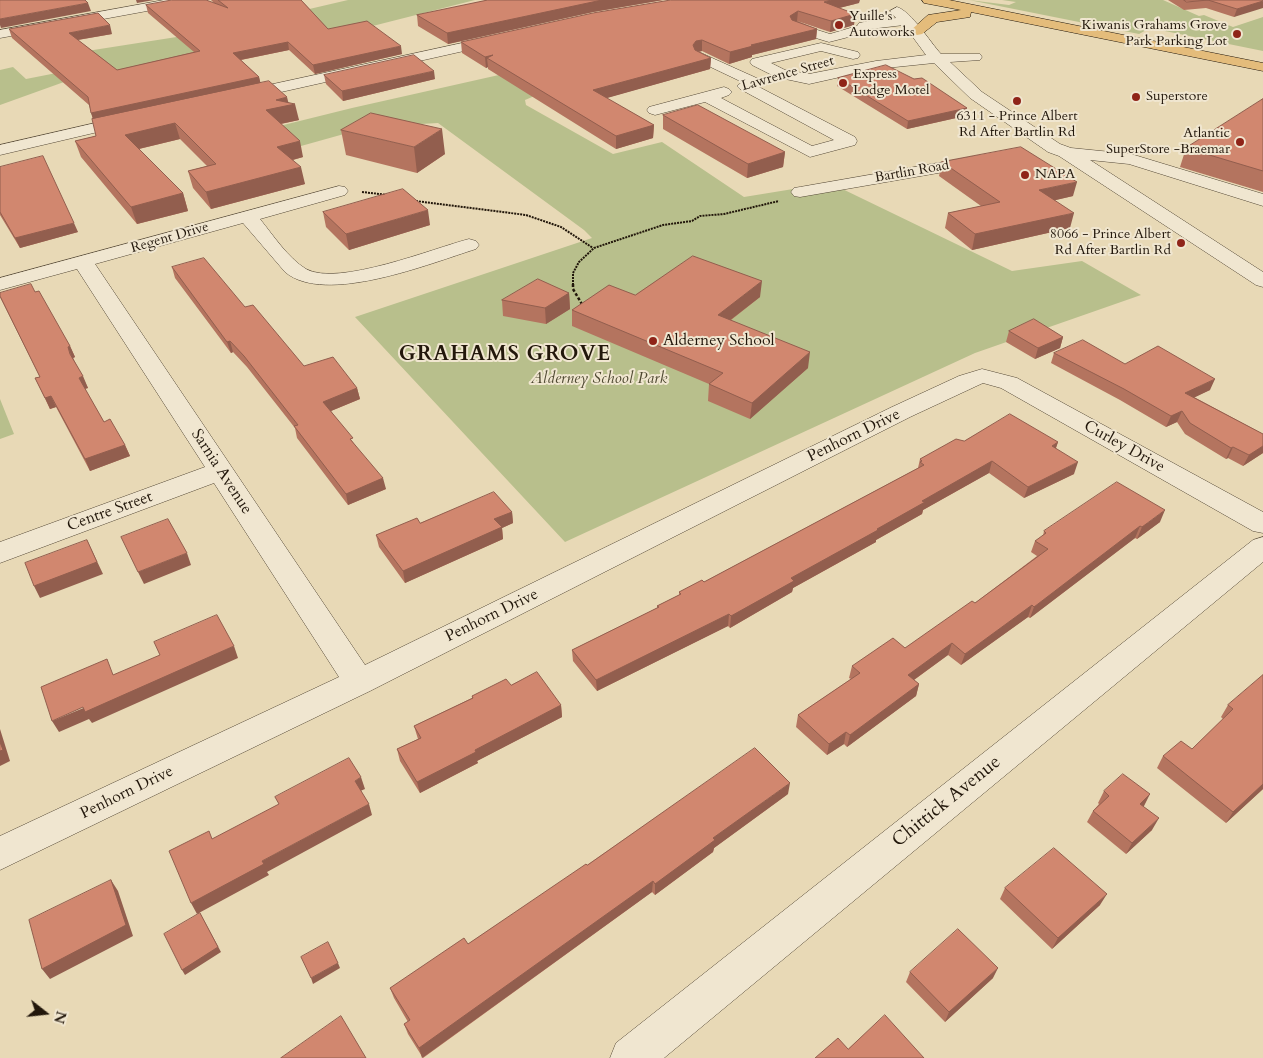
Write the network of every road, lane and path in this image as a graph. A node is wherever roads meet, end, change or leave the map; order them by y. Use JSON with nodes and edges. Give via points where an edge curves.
{"nodes":[{"id":1,"x":185,"y":0,"type":"edge"},
{"id":2,"x":929,"y":0,"type":"edge"},
{"id":3,"x":910,"y":4,"type":"dead end"},
{"id":4,"x":991,"y":13,"type":"junction"},
{"id":5,"x":901,"y":16,"type":"junction"},
{"id":6,"x":798,"y":27,"type":"edge"},
{"id":7,"x":0,"y":34,"type":"edge"},
{"id":8,"x":517,"y":35,"type":"edge"},
{"id":9,"x":919,"y":35,"type":"junction"},
{"id":10,"x":901,"y":43,"type":"dead end"},
{"id":11,"x":872,"y":50,"type":"dead end"},
{"id":12,"x":853,"y":55,"type":"junction"},
{"id":13,"x":701,"y":56,"type":"edge"},
{"id":14,"x":975,"y":57,"type":"dead end"},
{"id":15,"x":937,"y":58,"type":"junction"},
{"id":16,"x":1263,"y":67,"type":"edge"},
{"id":17,"x":781,"y":74,"type":"junction"},
{"id":18,"x":750,"y":84,"type":"junction"},
{"id":19,"x":706,"y":96,"type":"junction"},
{"id":20,"x":223,"y":100,"type":"edge"},
{"id":21,"x":656,"y":110,"type":"dead end"},
{"id":22,"x":147,"y":117,"type":"edge"},
{"id":23,"x":0,"y":150,"type":"edge"},
{"id":24,"x":1059,"y":150,"type":"junction"},
{"id":25,"x":1034,"y":151,"type":"dead end"},
{"id":26,"x":995,"y":158,"type":"edge"},
{"id":27,"x":339,"y":191,"type":"joint"},
{"id":28,"x":800,"y":192,"type":"joint"},
{"id":29,"x":389,"y":196,"type":"edge"},
{"id":30,"x":1263,"y":200,"type":"edge"},
{"id":31,"x":414,"y":201,"type":"edge"},
{"id":32,"x":247,"y":216,"type":"junction"},
{"id":33,"x":469,"y":245,"type":"dead end"},
{"id":34,"x":594,"y":248,"type":"junction"},
{"id":35,"x":83,"y":262,"type":"junction"},
{"id":36,"x":1263,"y":281,"type":"edge"},
{"id":37,"x":0,"y":284,"type":"edge"},
{"id":38,"x":585,"y":308,"type":"edge"},
{"id":39,"x":982,"y":376,"type":"joint"},
{"id":40,"x":220,"y":470,"type":"junction"},
{"id":41,"x":1263,"y":524,"type":"edge"},
{"id":42,"x":1263,"y":547,"type":"edge"},
{"id":43,"x":0,"y":553,"type":"edge"},
{"id":44,"x":359,"y":682,"type":"junction"},
{"id":45,"x":0,"y":854,"type":"edge"},
{"id":46,"x":631,"y":1058,"type":"edge"}],
"edges":[{"from":1,"to":7,"type":"street"},
{"from":2,"to":4,"type":"main road"},
{"from":3,"to":5,"type":"street"},
{"from":4,"to":9,"type":"main road","via":[[938,17],[925,23]]},
{"from":4,"to":16,"type":"main road"},
{"from":5,"to":6,"type":"street","via":[[857,19],[863,29],[829,38]]},
{"from":5,"to":9,"type":"street"},
{"from":8,"to":20,"type":"street"},
{"from":9,"to":10,"type":"street"},
{"from":9,"to":15,"type":"street"},
{"from":11,"to":12,"type":"street","name":"Lawrence Street"},
{"from":12,"to":17,"type":"street","name":"Lawrence Street"},
{"from":12,"to":17,"type":"street","via":[[821,47],[757,62]]},
{"from":13,"to":18,"type":"street"},
{"from":14,"to":15,"type":"street"},
{"from":15,"to":17,"type":"street","via":[[876,65],[809,79]]},
{"from":15,"to":24,"type":"street","via":[[976,95]]},
{"from":17,"to":18,"type":"street","name":"Lawrence Street"},
{"from":18,"to":19,"type":"street","name":"Lawrence Street"},
{"from":18,"to":19,"type":"street","via":[[849,141],[810,152]]},
{"from":19,"to":21,"type":"street","name":"Lawrence Street"},
{"from":22,"to":23,"type":"street"},
{"from":24,"to":25,"type":"street"},
{"from":24,"to":30,"type":"street","via":[[1131,158]]},
{"from":24,"to":36,"type":"street"},
{"from":26,"to":28,"type":"street","name":"Bartlin Road"},
{"from":27,"to":29,"type":"path"},
{"from":27,"to":32,"type":"street","name":"Regent Drive"},
{"from":28,"to":34,"type":"path","via":[[764,206],[663,225]]},
{"from":31,"to":34,"type":"path","via":[[532,217],[562,227]]},
{"from":32,"to":33,"type":"street","via":[[300,274],[317,280],[338,280],[365,274]]},
{"from":32,"to":35,"type":"street","name":"Regent Drive"},
{"from":34,"to":38,"type":"path","via":[[578,262],[573,272],[573,289]]},
{"from":35,"to":37,"type":"street","name":"Regent Drive"},
{"from":35,"to":40,"type":"street","name":"Sarnia Avenue"},
{"from":39,"to":41,"type":"street","name":"Curley Drive","via":[[1009,383]]},
{"from":39,"to":44,"type":"street","name":"Penhorn Drive","via":[[901,412]]},
{"from":40,"to":43,"type":"street","name":"Centre Street"},
{"from":40,"to":44,"type":"street","name":"Sarnia Avenue"},
{"from":42,"to":46,"type":"street","name":"Chittick Avenue"},
{"from":44,"to":45,"type":"street","name":"Penhorn Drive"}]}
